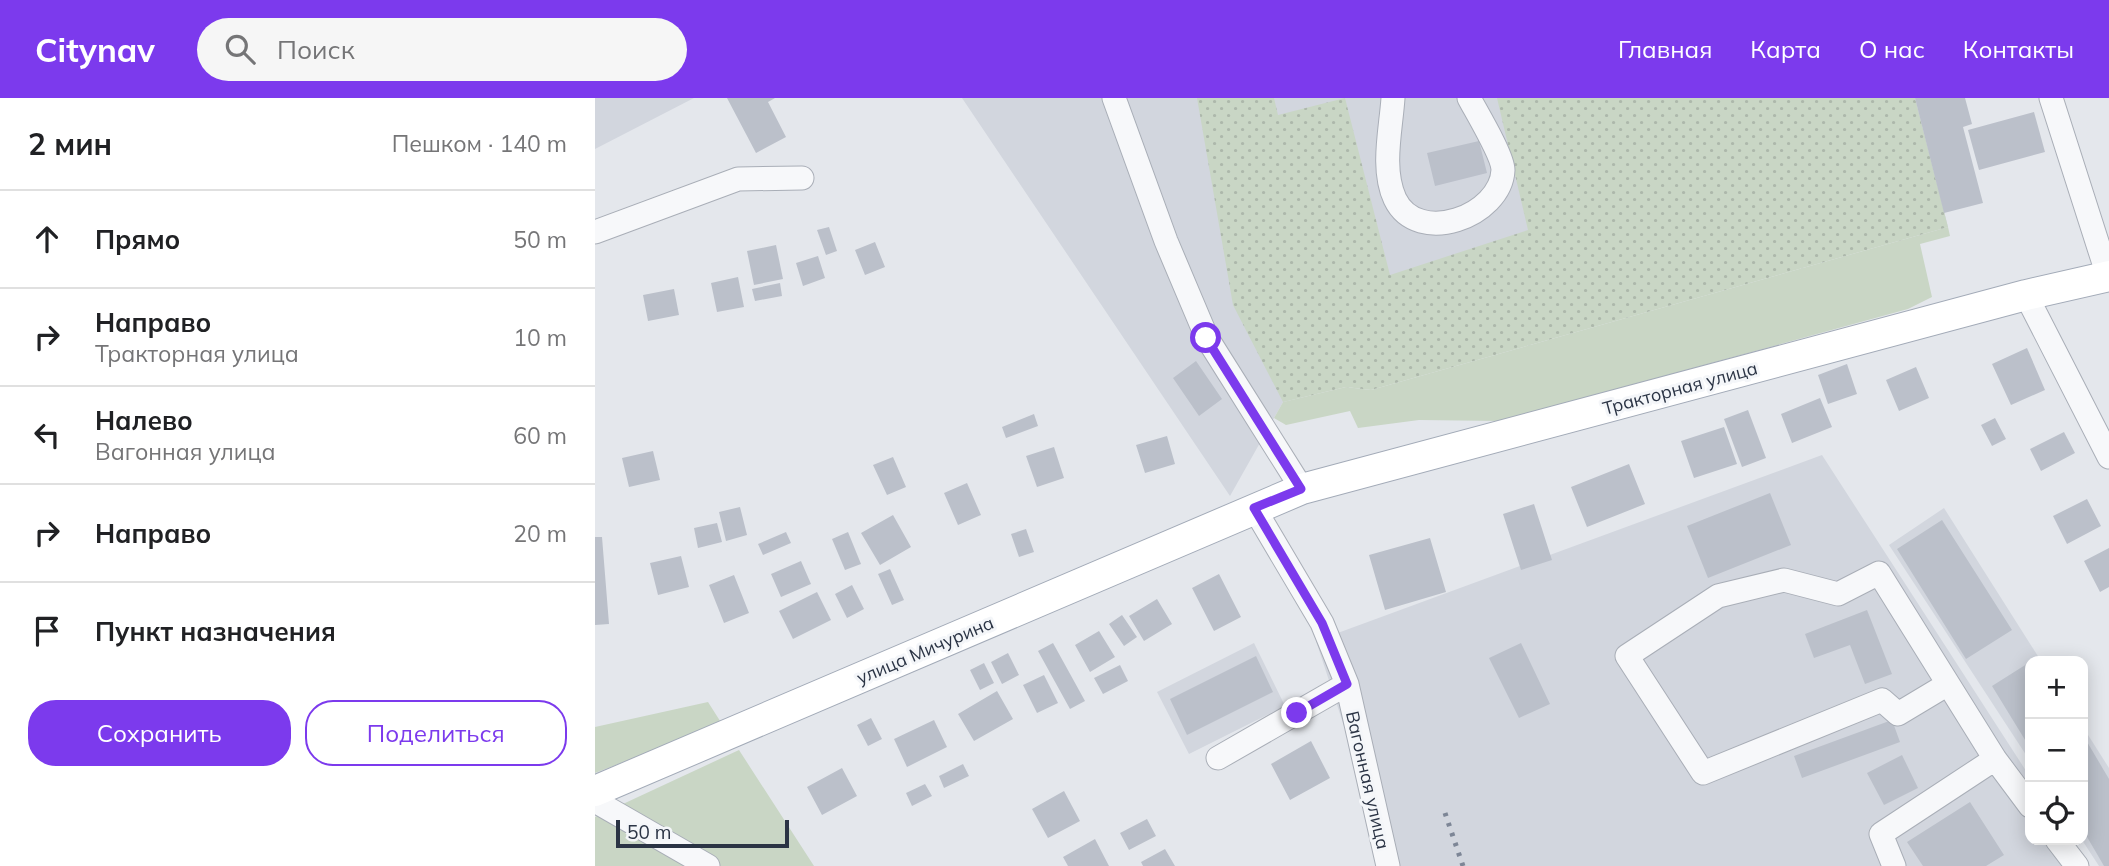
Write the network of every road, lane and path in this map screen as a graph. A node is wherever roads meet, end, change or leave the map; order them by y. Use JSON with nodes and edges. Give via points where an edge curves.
{"nodes":[{"id":1,"x":1114,"y":98,"type":"edge"},
{"id":2,"x":1393,"y":98,"type":"edge"},
{"id":3,"x":1469,"y":98,"type":"edge"},
{"id":4,"x":2051,"y":98,"type":"edge"},
{"id":5,"x":802,"y":178,"type":"dead end"},
{"id":6,"x":595,"y":232,"type":"edge"},
{"id":7,"x":2108,"y":276,"type":"edge"},
{"id":8,"x":2026,"y":295,"type":"junction"},
{"id":9,"x":2109,"y":457,"type":"edge"},
{"id":10,"x":1301,"y":489,"type":"junction"},
{"id":11,"x":1254,"y":508,"type":"junction"},
{"id":12,"x":1347,"y":684,"type":"junction"},
{"id":13,"x":1948,"y":684,"type":"junction"},
{"id":14,"x":1218,"y":758,"type":"dead end"},
{"id":15,"x":1995,"y":760,"type":"junction"},
{"id":16,"x":595,"y":791,"type":"edge"},
{"id":17,"x":2025,"y":799,"type":"edge"},
{"id":18,"x":595,"y":801,"type":"edge"},
{"id":19,"x":2061,"y":845,"type":"edge"},
{"id":20,"x":708,"y":866,"type":"edge"},
{"id":21,"x":1388,"y":866,"type":"edge"},
{"id":22,"x":1894,"y":866,"type":"edge"},
{"id":23,"x":2077,"y":866,"type":"edge"}],
"edges":[{"from":1,"to":10,"type":"street","via":[[1206,338]]},
{"from":2,"to":3,"type":"street","via":[[1388,165],[1395,200],[1414,218],[1443,225],[1478,211],[1500,190],[1503,167]]},
{"from":4,"to":7,"type":"street"},
{"from":5,"to":6,"type":"street","via":[[738,179]]},
{"from":7,"to":8,"type":"main road","name":"Тракторная улица"},
{"from":8,"to":9,"type":"street"},
{"from":8,"to":10,"type":"main road","name":"Тракторная улица"},
{"from":10,"to":11,"type":"main road","name":"Тракторная улица"},
{"from":11,"to":12,"type":"street","name":"Вагонная улица","via":[[1322,623]]},
{"from":11,"to":16,"type":"main road","name":"улица Мичурина"},
{"from":12,"to":14,"type":"street"},
{"from":12,"to":21,"type":"street","name":"Вагонная улица"},
{"from":13,"to":13,"type":"street","via":[[1898,714],[1882,700],[1703,773],[1627,656],[1718,596],[1784,580],[1838,593],[1879,572]]},
{"from":13,"to":15,"type":"street"},
{"from":15,"to":17,"type":"street"},
{"from":15,"to":22,"type":"street","via":[[1881,834]]},
{"from":18,"to":20,"type":"street"},
{"from":19,"to":23,"type":"street"}]}
